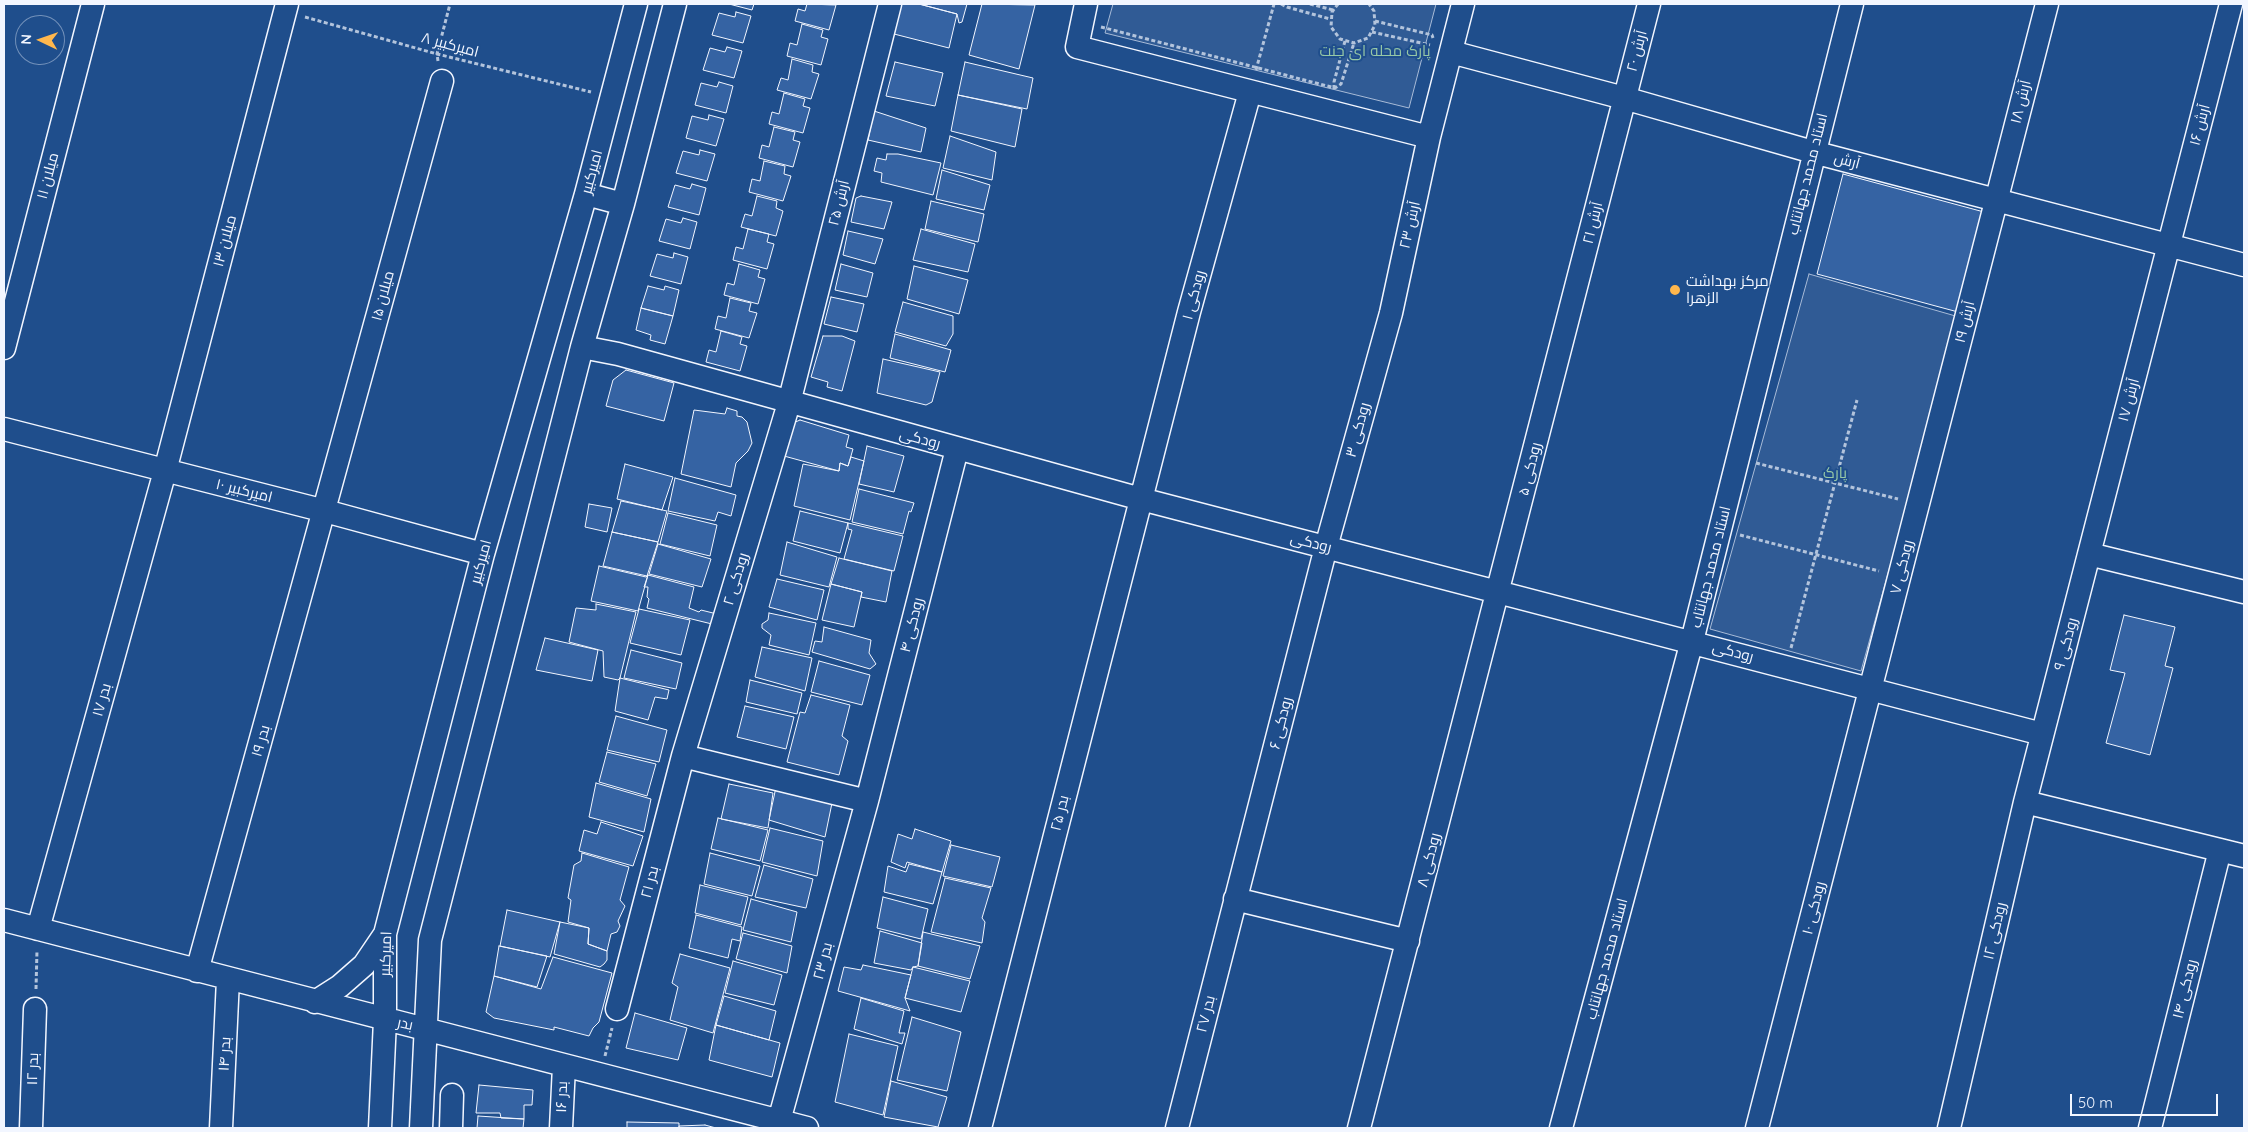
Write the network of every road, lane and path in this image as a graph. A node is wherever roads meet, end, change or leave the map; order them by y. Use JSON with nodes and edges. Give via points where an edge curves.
{"nodes":[{"id":1,"x":93,"y":4,"type":"edge"},
{"id":2,"x":450,"y":4,"type":"edge"},
{"id":3,"x":636,"y":4,"type":"edge"},
{"id":4,"x":675,"y":4,"type":"edge"},
{"id":5,"x":890,"y":4,"type":"edge"},
{"id":6,"x":1086,"y":4,"type":"edge"},
{"id":7,"x":1274,"y":4,"type":"edge"},
{"id":8,"x":1281,"y":4,"type":"edge"},
{"id":9,"x":1310,"y":4,"type":"edge"},
{"id":10,"x":1338,"y":4,"type":"edge"},
{"id":11,"x":1369,"y":4,"type":"edge"},
{"id":12,"x":1463,"y":4,"type":"edge"},
{"id":13,"x":1649,"y":4,"type":"edge"},
{"id":14,"x":1852,"y":4,"type":"edge"},
{"id":15,"x":2046,"y":4,"type":"edge"},
{"id":16,"x":2232,"y":4,"type":"edge"},
{"id":17,"x":286,"y":8,"type":"edge"},
{"id":18,"x":1333,"y":10,"type":"junction"},
{"id":19,"x":1103,"y":19,"type":"dead end"},
{"id":20,"x":1330,"y":19,"type":"junction"},
{"id":21,"x":1375,"y":20,"type":"junction"},
{"id":22,"x":1372,"y":32,"type":"junction"},
{"id":23,"x":1345,"y":42,"type":"junction"},
{"id":24,"x":1354,"y":43,"type":"junction"},
{"id":25,"x":1451,"y":52,"type":"junction"},
{"id":26,"x":437,"y":54,"type":"junction"},
{"id":27,"x":1257,"y":68,"type":"junction"},
{"id":28,"x":442,"y":81,"type":"joint"},
{"id":29,"x":1335,"y":88,"type":"junction"},
{"id":30,"x":1250,"y":92,"type":"junction"},
{"id":31,"x":611,"y":97,"type":"junction"},
{"id":32,"x":1624,"y":98,"type":"junction"},
{"id":33,"x":1429,"y":137,"type":"junction"},
{"id":34,"x":1813,"y":152,"type":"junction"},
{"id":35,"x":586,"y":194,"type":"junction"},
{"id":36,"x":1996,"y":200,"type":"junction"},
{"id":37,"x":623,"y":204,"type":"junction"},
{"id":38,"x":2169,"y":245,"type":"junction"},
{"id":39,"x":2244,"y":265,"type":"edge"},
{"id":40,"x":1391,"y":313,"type":"joint"},
{"id":41,"x":582,"y":347,"type":"junction"},
{"id":42,"x":1561,"y":347,"type":"joint"},
{"id":43,"x":4,"y":348,"type":"edge"},
{"id":44,"x":1857,"y":400,"type":"dead end"},
{"id":45,"x":789,"y":402,"type":"junction"},
{"id":46,"x":4,"y":429,"type":"edge"},
{"id":47,"x":1933,"y":444,"type":"joint"},
{"id":48,"x":957,"y":449,"type":"junction"},
{"id":49,"x":1738,"y":458,"type":"junction"},
{"id":50,"x":165,"y":471,"type":"junction"},
{"id":51,"x":1835,"y":484,"type":"junction"},
{"id":52,"x":1141,"y":499,"type":"junction"},
{"id":53,"x":1918,"y":504,"type":"junction"},
{"id":54,"x":325,"y":511,"type":"junction"},
{"id":55,"x":1720,"y":530,"type":"junction"},
{"id":56,"x":1326,"y":546,"type":"junction"},
{"id":57,"x":483,"y":554,"type":"junction"},
{"id":58,"x":2089,"y":554,"type":"junction"},
{"id":59,"x":1816,"y":555,"type":"junction"},
{"id":60,"x":1899,"y":576,"type":"junction"},
{"id":61,"x":1498,"y":591,"type":"junction"},
{"id":62,"x":2244,"y":592,"type":"edge"},
{"id":63,"x":1692,"y":641,"type":"junction"},
{"id":64,"x":1787,"y":666,"type":"junction"},
{"id":65,"x":1870,"y":688,"type":"junction"},
{"id":66,"x":2042,"y":734,"type":"junction"},
{"id":67,"x":683,"y":756,"type":"junction"},
{"id":68,"x":867,"y":801,"type":"junction"},
{"id":69,"x":2025,"y":802,"type":"junction"},
{"id":70,"x":2220,"y":850,"type":"junction"},
{"id":71,"x":2244,"y":856,"type":"edge"},
{"id":72,"x":1235,"y":900,"type":"junction"},
{"id":73,"x":4,"y":920,"type":"edge"},
{"id":74,"x":38,"y":929,"type":"junction"},
{"id":75,"x":385,"y":934,"type":"junction"},
{"id":76,"x":1408,"y":941,"type":"junction"},
{"id":77,"x":197,"y":971,"type":"junction"},
{"id":78,"x":228,"y":979,"type":"junction"},
{"id":79,"x":315,"y":1002,"type":"junction"},
{"id":80,"x":35,"y":1009,"type":"joint"},
{"id":81,"x":617,"y":1009,"type":"joint"},
{"id":82,"x":385,"y":1020,"type":"junction"},
{"id":83,"x":427,"y":1029,"type":"junction"},
{"id":84,"x":564,"y":1066,"type":"junction"},
{"id":85,"x":600,"y":1076,"type":"junction"},
{"id":86,"x":452,"y":1095,"type":"dead end"},
{"id":87,"x":779,"y":1121,"type":"junction"},
{"id":88,"x":31,"y":1128,"type":"edge"},
{"id":89,"x":221,"y":1128,"type":"edge"},
{"id":90,"x":380,"y":1128,"type":"edge"},
{"id":91,"x":421,"y":1128,"type":"edge"},
{"id":92,"x":451,"y":1128,"type":"edge"},
{"id":93,"x":561,"y":1128,"type":"edge"},
{"id":94,"x":806,"y":1128,"type":"edge"},
{"id":95,"x":980,"y":1128,"type":"edge"},
{"id":96,"x":1177,"y":1128,"type":"edge"},
{"id":97,"x":1359,"y":1128,"type":"edge"},
{"id":98,"x":1561,"y":1128,"type":"edge"},
{"id":99,"x":1757,"y":1128,"type":"edge"},
{"id":100,"x":1949,"y":1128,"type":"edge"},
{"id":101,"x":2150,"y":1128,"type":"edge"}],
"edges":[{"from":1,"to":43,"type":"street","name":"میلان ۱۱"},
{"from":2,"to":26,"type":"path"},
{"from":3,"to":31,"type":"street","name":"امیرکبیر"},
{"from":4,"to":37,"type":"street"},
{"from":5,"to":45,"type":"street","name":"آرش ۲۵"},
{"from":6,"to":30,"type":"street","via":[[1077,47]]},
{"from":7,"to":27,"type":"path"},
{"from":8,"to":20,"type":"path"},
{"from":9,"to":18,"type":"path"},
{"from":10,"to":18,"type":"path"},
{"from":11,"to":21,"type":"path"},
{"from":12,"to":25,"type":"street","name":"آرش ۲۳"},
{"from":13,"to":32,"type":"street","name":"آرش ۲۰"},
{"from":14,"to":34,"type":"street","name":"استاد محمد جهانتاب"},
{"from":15,"to":36,"type":"street","name":"آرش ۱۸"},
{"from":16,"to":38,"type":"street","name":"آرش ۱۶"},
{"from":17,"to":26,"type":"path","name":"امیرکبیر ۸"},
{"from":17,"to":50,"type":"street","name":"میلان ۱۳"},
{"from":18,"to":20,"type":"path"},
{"from":19,"to":27,"type":"path","via":[[1101,27]]},
{"from":20,"to":23,"type":"path","via":[[1335,34]]},
{"from":21,"to":22,"type":"path"},
{"from":21,"to":22,"type":"path","via":[[1432,35],[1435,41],[1429,46]]},
{"from":22,"to":24,"type":"path","via":[[1368,38]]},
{"from":23,"to":24,"type":"path"},
{"from":23,"to":29,"type":"path"},
{"from":24,"to":29,"type":"path","via":[[1341,84]]},
{"from":25,"to":32,"type":"street","name":"آرش"},
{"from":25,"to":33,"type":"street","name":"آرش ۲۳"},
{"from":26,"to":28,"type":"path"},
{"from":26,"to":31,"type":"path","name":"امیرکبیر ۸"},
{"from":27,"to":29,"type":"path"},
{"from":27,"to":30,"type":"path"},
{"from":28,"to":54,"type":"street","name":"میلان ۱۵"},
{"from":30,"to":33,"type":"street"},
{"from":30,"to":52,"type":"street","name":"رودکی ۱","via":[[1186,321]]},
{"from":31,"to":35,"type":"street","name":"امیرکبیر"},
{"from":32,"to":34,"type":"street","name":"آرش"},
{"from":32,"to":42,"type":"street","name":"آرش ۲۱"},
{"from":33,"to":40,"type":"street","name":"آرش ۲۳"},
{"from":34,"to":36,"type":"street","name":"آرش"},
{"from":34,"to":49,"type":"street","name":"استاد محمد جهانتاب"},
{"from":35,"to":37,"type":"street"},
{"from":35,"to":57,"type":"street","name":"امیرکبیر"},
{"from":36,"to":38,"type":"street","name":"آرش"},
{"from":36,"to":47,"type":"street","name":"آرش ۱۹"},
{"from":37,"to":41,"type":"street"},
{"from":38,"to":39,"type":"street","name":"آرش"},
{"from":38,"to":58,"type":"street","name":"آرش ۱۷"},
{"from":40,"to":56,"type":"street","name":"رودکی ۳"},
{"from":41,"to":45,"type":"street","name":"رودکی"},
{"from":41,"to":83,"type":"street","via":[[430,940]]},
{"from":42,"to":61,"type":"street","name":"رودکی ۵"},
{"from":44,"to":51,"type":"path"},
{"from":45,"to":48,"type":"street","name":"رودکی"},
{"from":45,"to":67,"type":"street","name":"رودکی ۲"},
{"from":46,"to":50,"type":"street","name":"امیرکبیر ۱۰"},
{"from":47,"to":53,"type":"street","name":"رودکی ۷"},
{"from":48,"to":52,"type":"street","name":"رودکی"},
{"from":48,"to":68,"type":"street","name":"رودکی ۴"},
{"from":49,"to":51,"type":"path"},
{"from":49,"to":55,"type":"street","name":"استاد محمد جهانتاب"},
{"from":50,"to":54,"type":"street","name":"امیرکبیر ۱۰"},
{"from":50,"to":74,"type":"street","name":"بدر ۱۷"},
{"from":51,"to":53,"type":"path"},
{"from":51,"to":59,"type":"path"},
{"from":52,"to":56,"type":"street","name":"رودکی"},
{"from":52,"to":95,"type":"street","name":"بدر ۲۵"},
{"from":53,"to":60,"type":"street","name":"رودکی ۷"},
{"from":54,"to":57,"type":"street","name":"امیرکبیر ۱۰"},
{"from":54,"to":77,"type":"street","name":"بدر ۱۹"},
{"from":55,"to":59,"type":"path"},
{"from":55,"to":63,"type":"street","name":"استاد محمد جهانتاب"},
{"from":56,"to":61,"type":"street","name":"رودکی"},
{"from":56,"to":72,"type":"street","name":"رودکی ۶"},
{"from":57,"to":75,"type":"street","name":"امیرکبیر"},
{"from":58,"to":62,"type":"street"},
{"from":58,"to":66,"type":"street","name":"رودکی ۹"},
{"from":59,"to":60,"type":"path"},
{"from":59,"to":64,"type":"path"},
{"from":60,"to":65,"type":"street","name":"رودکی ۷"},
{"from":61,"to":63,"type":"street","name":"رودکی"},
{"from":61,"to":76,"type":"street","name":"رودکی ۸"},
{"from":63,"to":64,"type":"street","name":"رودکی"},
{"from":63,"to":98,"type":"street","name":"استاد محمد جهانتاب"},
{"from":64,"to":65,"type":"street","name":"رودکی"},
{"from":65,"to":66,"type":"street","name":"رودکی"},
{"from":65,"to":99,"type":"street","name":"رودکی ۱۰"},
{"from":66,"to":69,"type":"street","name":"رودکی ۱۲"},
{"from":67,"to":68,"type":"street"},
{"from":67,"to":81,"type":"street","name":"بدر ۲۱"},
{"from":68,"to":87,"type":"street","name":"بدر ۲۳"},
{"from":69,"to":70,"type":"street"},
{"from":69,"to":100,"type":"street","name":"رودکی ۱۲"},
{"from":70,"to":71,"type":"street"},
{"from":70,"to":101,"type":"street","name":"رودکی ۱۴"},
{"from":72,"to":76,"type":"street"},
{"from":72,"to":96,"type":"street","name":"بدر ۲۷"},
{"from":73,"to":74,"type":"street","name":"بدر"},
{"from":74,"to":77,"type":"street","name":"بدر"},
{"from":74,"to":80,"type":"path"},
{"from":75,"to":79,"type":"street","via":[[364,965]]},
{"from":75,"to":82,"type":"street","name":"امیرکبیر"},
{"from":76,"to":97,"type":"street","name":"رودکی ۸"},
{"from":77,"to":78,"type":"street","name":"بدر"},
{"from":78,"to":79,"type":"street","name":"بدر"},
{"from":78,"to":89,"type":"street","name":"بدر ۱۴"},
{"from":79,"to":82,"type":"street","name":"بدر"},
{"from":80,"to":88,"type":"street","name":"بدر ۱۲"},
{"from":81,"to":85,"type":"path"},
{"from":82,"to":83,"type":"street","name":"بدر"},
{"from":82,"to":90,"type":"street","name":"امیرکبیر"},
{"from":83,"to":84,"type":"street","name":"بدر"},
{"from":83,"to":91,"type":"street"},
{"from":84,"to":85,"type":"street","name":"بدر"},
{"from":84,"to":93,"type":"street","name":"بدر ۱۶"},
{"from":85,"to":87,"type":"street","name":"بدر"},
{"from":86,"to":92,"type":"street"},
{"from":87,"to":94,"type":"street","name":"بدر"}]}
